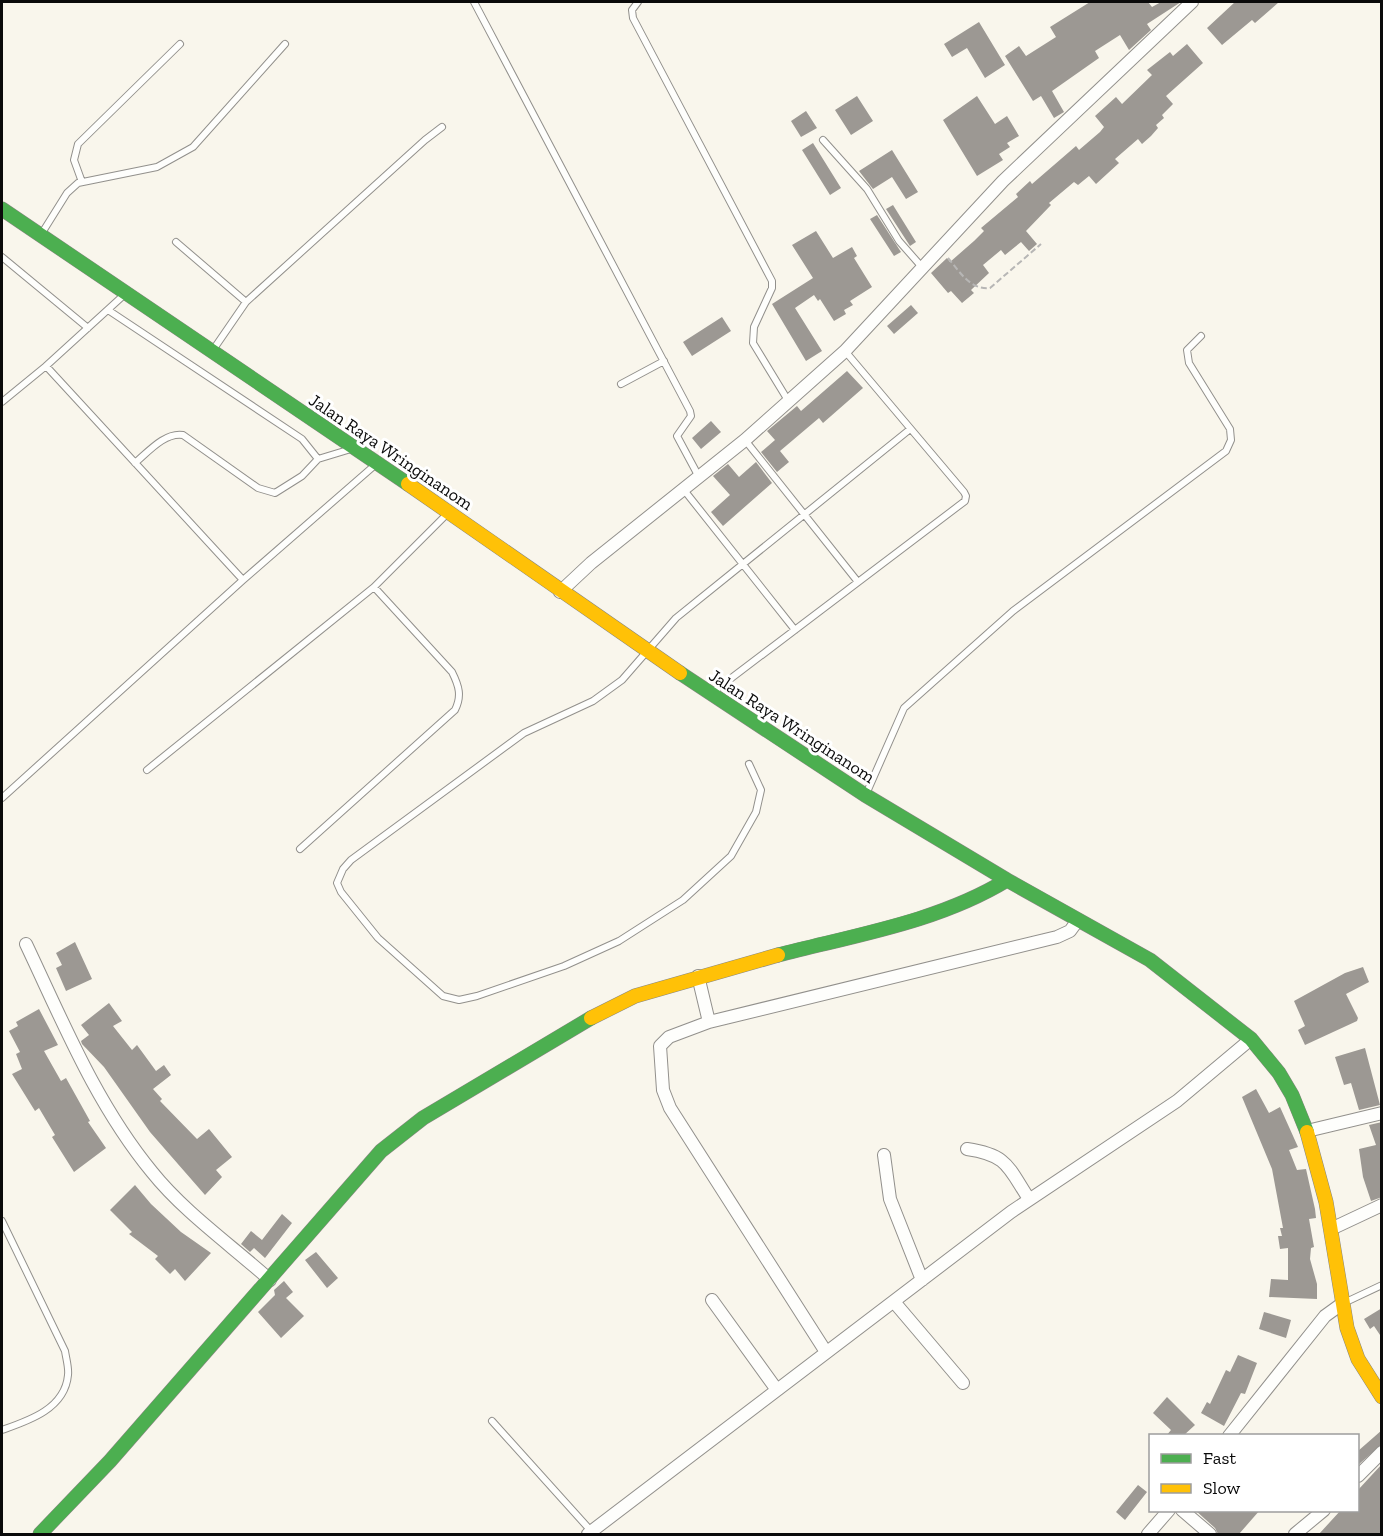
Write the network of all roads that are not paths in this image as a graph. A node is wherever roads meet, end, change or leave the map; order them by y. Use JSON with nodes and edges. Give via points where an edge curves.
{"nodes":[{"id":1,"x":474,"y":2,"type":"edge"},
{"id":2,"x":638,"y":2,"type":"edge"},
{"id":3,"x":1192,"y":2,"type":"edge"},
{"id":4,"x":180,"y":44,"type":"dead end"},
{"id":5,"x":285,"y":44,"type":"dead end"},
{"id":6,"x":442,"y":127,"type":"dead end"},
{"id":7,"x":823,"y":140,"type":"dead end"},
{"id":8,"x":82,"y":182,"type":"junction"},
{"id":9,"x":2,"y":209,"type":"edge"},
{"id":10,"x":40,"y":236,"type":"junction"},
{"id":11,"x":176,"y":242,"type":"dead end"},
{"id":12,"x":2,"y":257,"type":"edge"},
{"id":13,"x":921,"y":266,"type":"junction"},
{"id":14,"x":125,"y":294,"type":"junction"},
{"id":15,"x":246,"y":302,"type":"junction"},
{"id":16,"x":108,"y":310,"type":"junction"},
{"id":17,"x":88,"y":328,"type":"junction"},
{"id":18,"x":1201,"y":336,"type":"dead end"},
{"id":19,"x":845,"y":351,"type":"junction"},
{"id":20,"x":211,"y":352,"type":"junction"},
{"id":21,"x":664,"y":360,"type":"junction"},
{"id":22,"x":46,"y":366,"type":"junction"},
{"id":23,"x":621,"y":384,"type":"dead end"},
{"id":24,"x":2,"y":402,"type":"edge"},
{"id":25,"x":789,"y":402,"type":"junction"},
{"id":26,"x":909,"y":430,"type":"junction"},
{"id":27,"x":745,"y":440,"type":"junction"},
{"id":28,"x":354,"y":447,"type":"junction"},
{"id":29,"x":318,"y":459,"type":"junction"},
{"id":30,"x":135,"y":463,"type":"junction"},
{"id":31,"x":378,"y":463,"type":"junction"},
{"id":32,"x":700,"y":477,"type":"junction"},
{"id":33,"x":684,"y":490,"type":"junction"},
{"id":34,"x":448,"y":513,"type":"junction"},
{"id":35,"x":804,"y":513,"type":"junction"},
{"id":36,"x":742,"y":562,"type":"junction"},
{"id":37,"x":243,"y":580,"type":"junction"},
{"id":38,"x":858,"y":582,"type":"junction"},
{"id":39,"x":375,"y":587,"type":"junction"},
{"id":40,"x":560,"y":592,"type":"junction"},
{"id":41,"x":795,"y":630,"type":"junction"},
{"id":42,"x":646,"y":651,"type":"junction"},
{"id":43,"x":711,"y":694,"type":"junction"},
{"id":44,"x":749,"y":764,"type":"dead end"},
{"id":45,"x":147,"y":770,"type":"dead end"},
{"id":46,"x":865,"y":795,"type":"junction"},
{"id":47,"x":2,"y":798,"type":"edge"},
{"id":48,"x":300,"y":849,"type":"dead end"},
{"id":49,"x":1007,"y":880,"type":"junction"},
{"id":50,"x":1078,"y":920,"type":"junction"},
{"id":51,"x":26,"y":944,"type":"dead end"},
{"id":52,"x":698,"y":976,"type":"junction"},
{"id":53,"x":709,"y":1022,"type":"junction"},
{"id":54,"x":1251,"y":1039,"type":"junction"},
{"id":55,"x":1382,"y":1113,"type":"edge"},
{"id":56,"x":1307,"y":1131,"type":"junction"},
{"id":57,"x":967,"y":1149,"type":"dead end"},
{"id":58,"x":884,"y":1155,"type":"dead end"},
{"id":59,"x":1029,"y":1199,"type":"junction"},
{"id":60,"x":1382,"y":1205,"type":"edge"},
{"id":61,"x":2,"y":1221,"type":"edge"},
{"id":62,"x":1331,"y":1229,"type":"junction"},
{"id":63,"x":270,"y":1280,"type":"junction"},
{"id":64,"x":922,"y":1280,"type":"junction"},
{"id":65,"x":1382,"y":1285,"type":"edge"},
{"id":66,"x":712,"y":1300,"type":"dead end"},
{"id":67,"x":895,"y":1303,"type":"junction"},
{"id":68,"x":1343,"y":1304,"type":"junction"},
{"id":69,"x":826,"y":1352,"type":"junction"},
{"id":70,"x":963,"y":1383,"type":"dead end"},
{"id":71,"x":777,"y":1390,"type":"junction"},
{"id":72,"x":1382,"y":1397,"type":"edge"},
{"id":73,"x":492,"y":1421,"type":"dead end"},
{"id":74,"x":2,"y":1431,"type":"edge"},
{"id":75,"x":1231,"y":1434,"type":"edge"},
{"id":76,"x":1382,"y":1452,"type":"edge"},
{"id":77,"x":1359,"y":1475,"type":"edge"},
{"id":78,"x":1167,"y":1512,"type":"edge"},
{"id":79,"x":1184,"y":1512,"type":"edge"},
{"id":80,"x":1322,"y":1512,"type":"edge"},
{"id":81,"x":40,"y":1534,"type":"edge"},
{"id":82,"x":591,"y":1534,"type":"edge"},
{"id":83,"x":1148,"y":1534,"type":"edge"},
{"id":84,"x":1210,"y":1534,"type":"edge"},
{"id":85,"x":1295,"y":1534,"type":"edge"}],
"edges":[{"from":1,"to":21,"type":"lane"},
{"from":2,"to":25,"type":"lane","via":[[632,10],[633,18],[772,281],[752,335],[753,343]]},
{"from":3,"to":13,"type":"street","via":[[1003,181]]},
{"from":4,"to":8,"type":"lane","via":[[78,144],[74,160]]},
{"from":5,"to":8,"type":"lane","via":[[193,147],[158,166]]},
{"from":6,"to":15,"type":"lane"},
{"from":7,"to":13,"type":"lane","via":[[867,189],[899,241]]},
{"from":8,"to":10,"type":"lane","via":[[67,193]]},
{"from":9,"to":10,"type":"main road","name":"Jalan Raya Wringinanom"},
{"from":10,"to":14,"type":"main road","name":"Jalan Raya Wringinanom"},
{"from":11,"to":15,"type":"lane"},
{"from":12,"to":17,"type":"lane"},
{"from":13,"to":19,"type":"street"},
{"from":14,"to":16,"type":"lane"},
{"from":14,"to":20,"type":"main road","name":"Jalan Raya Wringinanom"},
{"from":15,"to":20,"type":"lane"},
{"from":16,"to":17,"type":"lane"},
{"from":16,"to":29,"type":"lane","via":[[302,439]]},
{"from":17,"to":22,"type":"lane"},
{"from":18,"to":46,"type":"lane","via":[[1187,350],[1189,363],[1230,429],[1226,451],[1012,611],[904,708]]},
{"from":19,"to":25,"type":"street"},
{"from":19,"to":26,"type":"lane"},
{"from":20,"to":28,"type":"main road","name":"Jalan Raya Wringinanom"},
{"from":21,"to":23,"type":"lane"},
{"from":21,"to":32,"type":"lane","via":[[691,416],[677,436]]},
{"from":22,"to":24,"type":"lane"},
{"from":22,"to":30,"type":"lane"},
{"from":25,"to":27,"type":"street"},
{"from":26,"to":35,"type":"lane"},
{"from":26,"to":38,"type":"lane","via":[[964,492],[965,501]]},
{"from":27,"to":32,"type":"street"},
{"from":27,"to":35,"type":"lane"},
{"from":28,"to":29,"type":"lane"},
{"from":28,"to":31,"type":"main road","name":"Jalan Raya Wringinanom"},
{"from":29,"to":30,"type":"lane","via":[[285,488],[268,493],[183,435],[166,438]]},
{"from":30,"to":37,"type":"lane"},
{"from":31,"to":34,"type":"main road","name":"Jalan Raya Wringinanom"},
{"from":31,"to":37,"type":"lane"},
{"from":32,"to":33,"type":"street"},
{"from":33,"to":36,"type":"lane"},
{"from":33,"to":40,"type":"street"},
{"from":34,"to":39,"type":"lane"},
{"from":34,"to":40,"type":"main road","name":"Jalan Raya Wringinanom"},
{"from":35,"to":36,"type":"lane"},
{"from":35,"to":38,"type":"lane"},
{"from":36,"to":41,"type":"lane"},
{"from":36,"to":42,"type":"lane","via":[[676,618]]},
{"from":37,"to":47,"type":"lane"},
{"from":38,"to":41,"type":"lane"},
{"from":39,"to":45,"type":"lane"},
{"from":39,"to":48,"type":"lane","via":[[452,672],[460,702]]},
{"from":40,"to":42,"type":"main road","name":"Jalan Raya Wringinanom"},
{"from":41,"to":43,"type":"lane"},
{"from":42,"to":43,"type":"main road","name":"Jalan Raya Wringinanom"},
{"from":42,"to":44,"type":"lane","via":[[622,680],[594,701],[524,733],[351,860],[338,876],[340,892],[378,938],[443,996],[459,1000],[564,966],[619,941],[683,900],[730,856],[761,800],[761,790]]},
{"from":43,"to":46,"type":"main road","name":"Jalan Raya Wringinanom"},
{"from":46,"to":49,"type":"main road","name":"Jalan Raya Wringinanom"},
{"from":49,"to":50,"type":"main road","name":"Jalan Raya Wringinanom"},
{"from":49,"to":52,"type":"main road","via":[[976,899],[943,912]]},
{"from":50,"to":53,"type":"street","via":[[1070,931],[1057,937]]},
{"from":50,"to":54,"type":"main road","name":"Jalan Raya Wringinanom","via":[[1150,960]]},
{"from":51,"to":63,"type":"street","via":[[82,1065],[124,1135],[153,1174]]},
{"from":52,"to":53,"type":"street"},
{"from":52,"to":63,"type":"main road","via":[[594,1014],[423,1118],[357,1177]]},
{"from":53,"to":69,"type":"street","via":[[669,1037],[660,1046],[666,1100]]},
{"from":54,"to":56,"type":"main road","name":"Jalan Raya Wringinanom","via":[[1292,1095]]},
{"from":54,"to":59,"type":"street","via":[[1177,1101]]},
{"from":55,"to":56,"type":"street"},
{"from":56,"to":62,"type":"main road","name":"Jalan Raya Wringinanom"},
{"from":57,"to":59,"type":"street","via":[[1000,1158]]},
{"from":58,"to":64,"type":"street","via":[[890,1200]]},
{"from":59,"to":64,"type":"street"},
{"from":60,"to":62,"type":"street"},
{"from":61,"to":74,"type":"lane","via":[[65,1351],[69,1375],[64,1390],[46,1411]]},
{"from":62,"to":68,"type":"main road","name":"Jalan Raya Wringinanom"},
{"from":63,"to":81,"type":"main road"},
{"from":64,"to":67,"type":"street"},
{"from":65,"to":68,"type":"lane"},
{"from":66,"to":71,"type":"street"},
{"from":67,"to":69,"type":"street"},
{"from":67,"to":70,"type":"street"},
{"from":68,"to":72,"type":"main road","name":"Jalan Raya Wringinanom","via":[[1358,1359]]},
{"from":68,"to":75,"type":"street","via":[[1320,1322]]},
{"from":69,"to":71,"type":"street"},
{"from":71,"to":82,"type":"street"},
{"from":73,"to":82,"type":"lane"},
{"from":76,"to":77,"type":"street"},
{"from":78,"to":83,"type":"street"},
{"from":79,"to":84,"type":"street"},
{"from":80,"to":85,"type":"street"}]}
